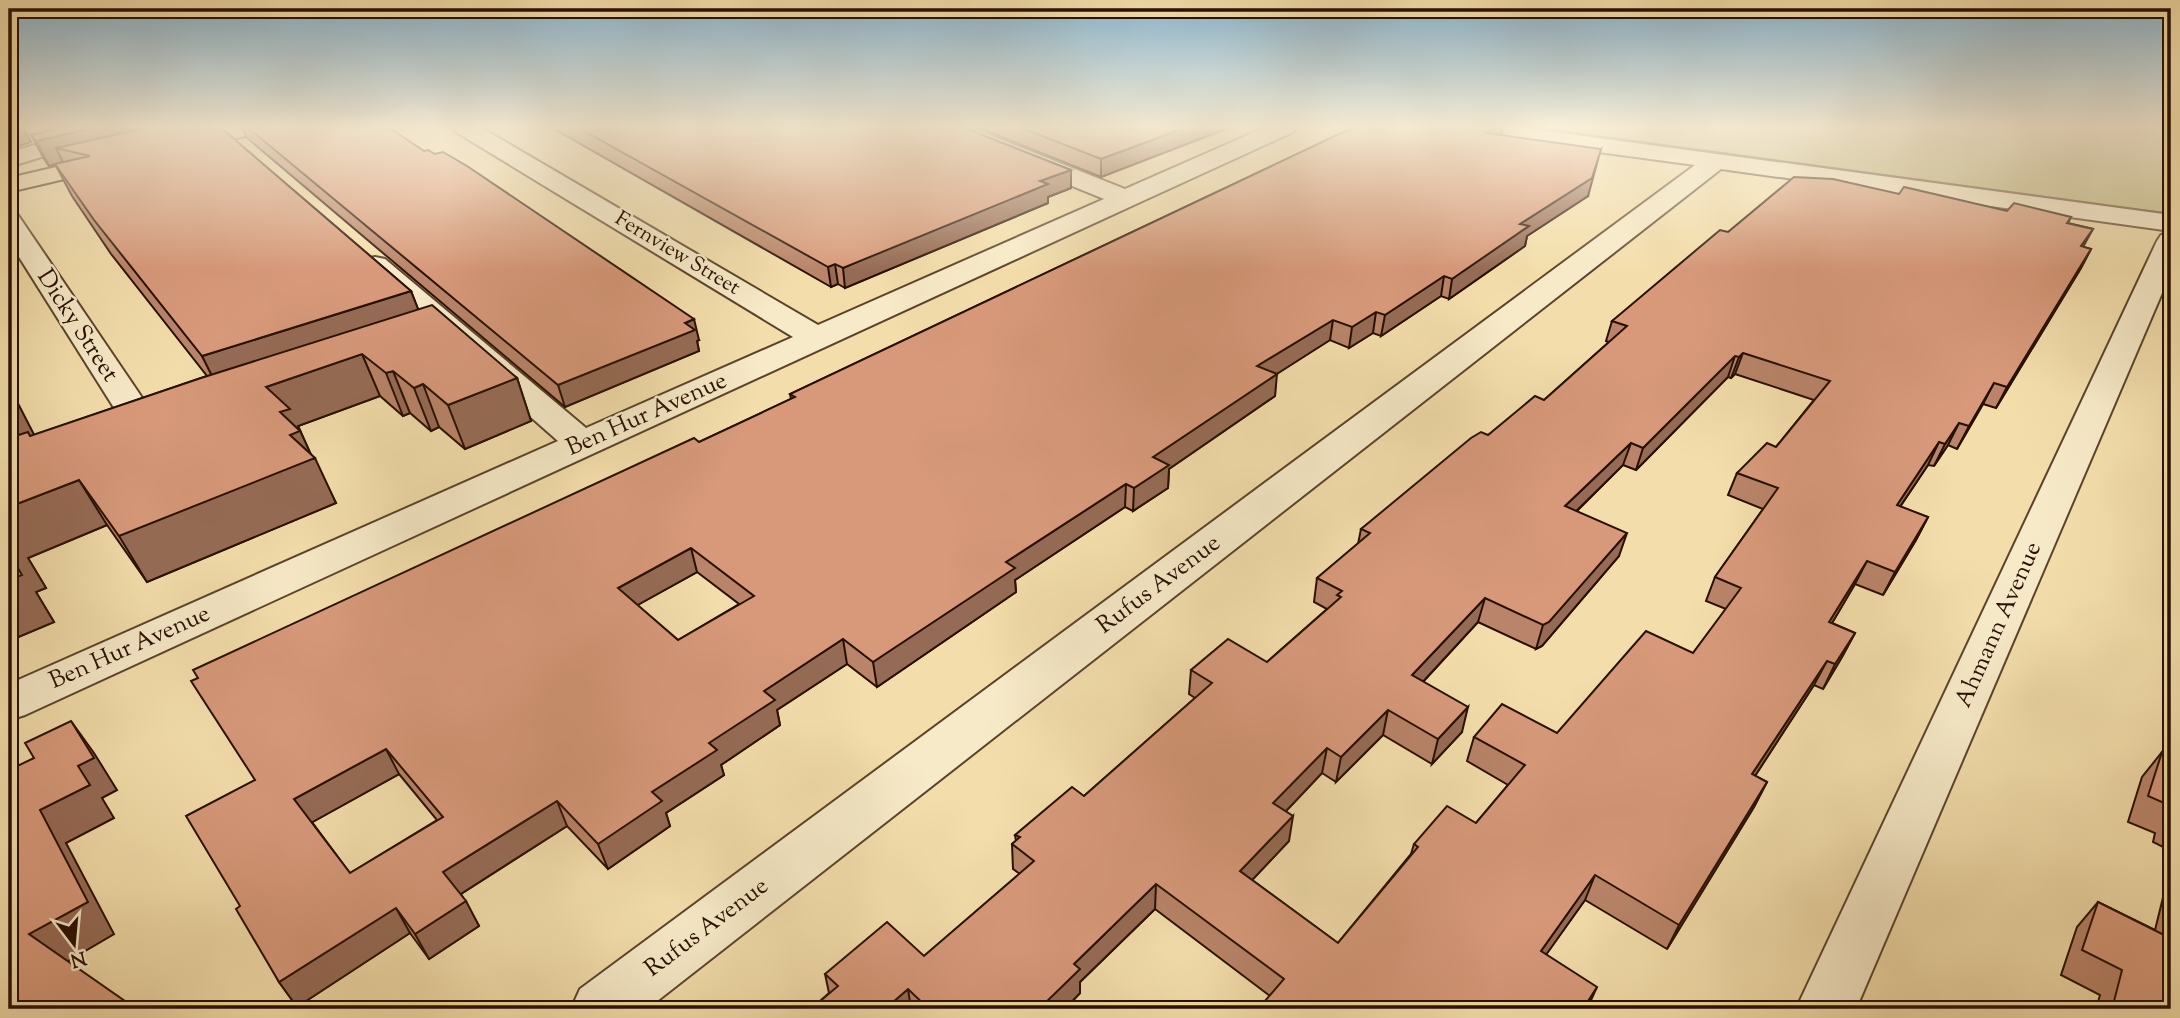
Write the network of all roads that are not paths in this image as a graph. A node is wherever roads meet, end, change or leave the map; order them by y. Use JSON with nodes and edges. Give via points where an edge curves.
{"nodes":[{"id":1,"x":53,"y":175,"type":"edge"},
{"id":2,"x":543,"y":175,"type":"edge"},
{"id":3,"x":1066,"y":175,"type":"edge"},
{"id":4,"x":1181,"y":175,"type":"edge"},
{"id":5,"x":1698,"y":175,"type":"edge"},
{"id":6,"x":1815,"y":175,"type":"edge"},
{"id":7,"x":9,"y":185,"type":"edge"},
{"id":8,"x":1127,"y":199,"type":"junction"},
{"id":9,"x":9,"y":221,"type":"edge"},
{"id":10,"x":2171,"y":223,"type":"edge"},
{"id":11,"x":2171,"y":241,"type":"edge"},
{"id":12,"x":350,"y":243,"type":"edge"},
{"id":13,"x":452,"y":331,"type":"junction"},
{"id":14,"x":817,"y":338,"type":"junction"},
{"id":15,"x":412,"y":344,"type":"edge"},
{"id":16,"x":147,"y":430,"type":"edge"},
{"id":17,"x":583,"y":444,"type":"junction"},
{"id":18,"x":9,"y":703,"type":"edge"},
{"id":19,"x":601,"y":1009,"type":"edge"},
{"id":20,"x":1826,"y":1009,"type":"edge"}],
"edges":[{"from":1,"to":7,"type":"main road"},
{"from":2,"to":14,"type":"street","name":"Fernview Street"},
{"from":3,"to":8,"type":"street"},
{"from":4,"to":8,"type":"street","name":"Ben Hur Avenue"},
{"from":5,"to":19,"type":"street","name":"Rufus Avenue"},
{"from":6,"to":10,"type":"street"},
{"from":8,"to":14,"type":"street","name":"Ben Hur Avenue"},
{"from":9,"to":16,"type":"street","name":"Dicky Street"},
{"from":11,"to":20,"type":"street","name":"Ahmann Avenue"},
{"from":12,"to":13,"type":"street"},
{"from":13,"to":15,"type":"street"},
{"from":13,"to":17,"type":"street"},
{"from":14,"to":17,"type":"street","name":"Ben Hur Avenue"},
{"from":17,"to":18,"type":"street","name":"Ben Hur Avenue"}]}
